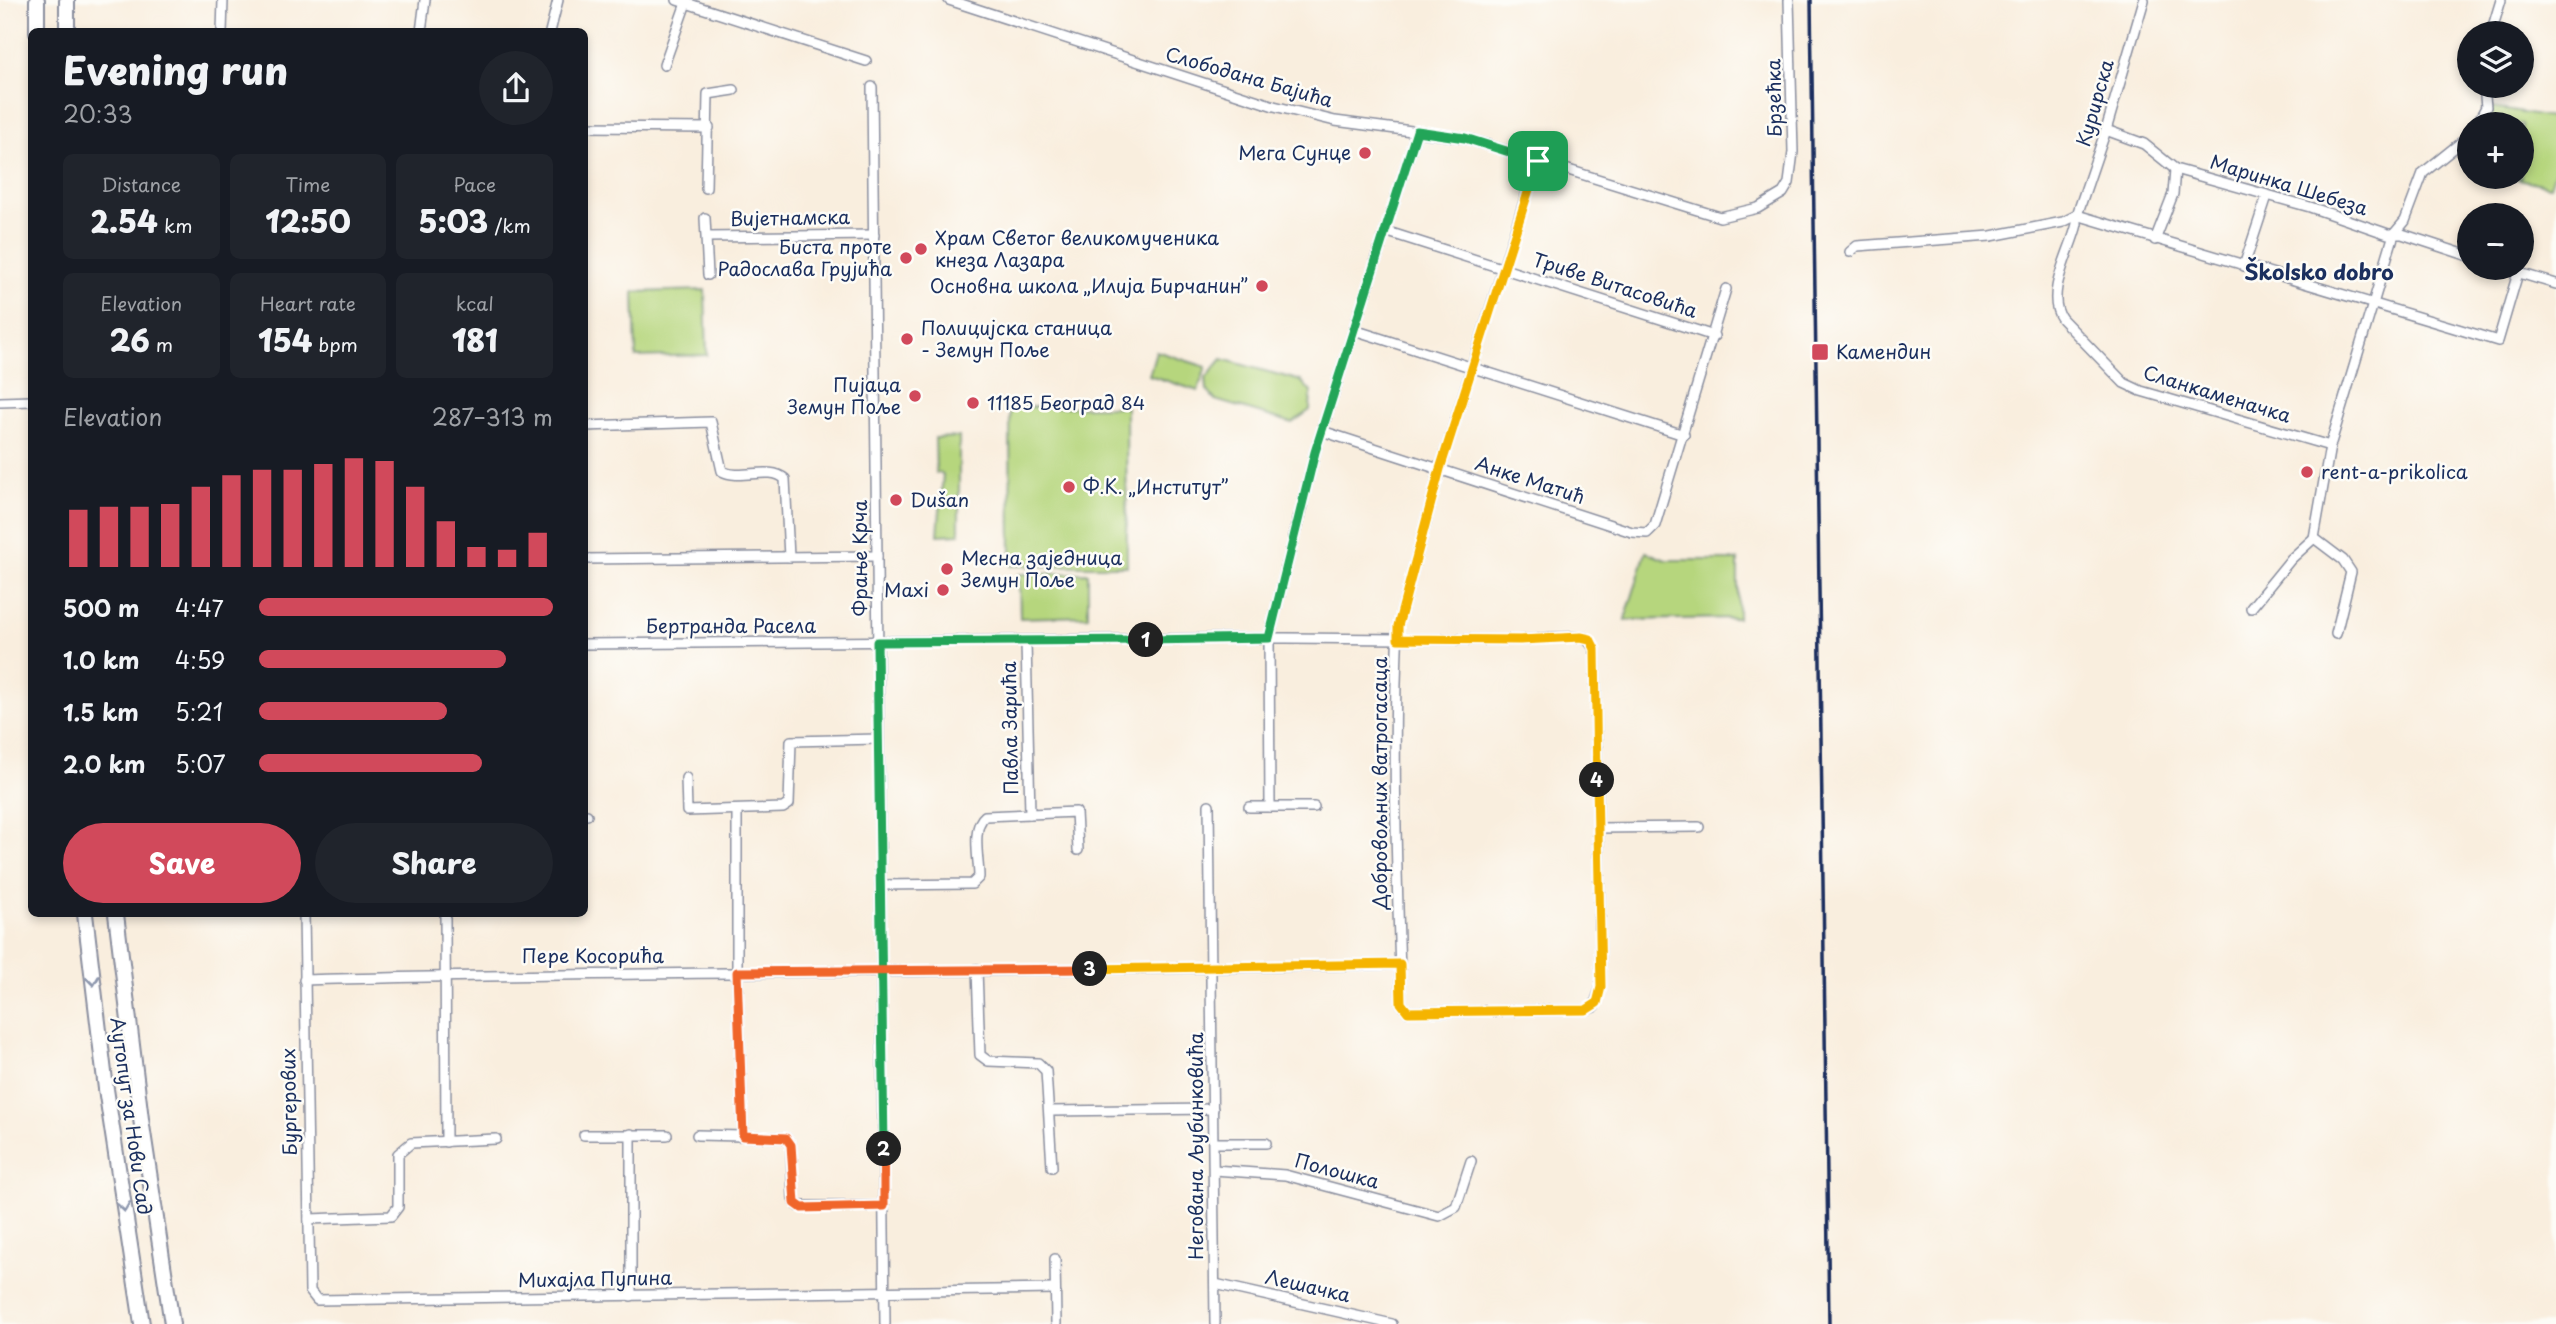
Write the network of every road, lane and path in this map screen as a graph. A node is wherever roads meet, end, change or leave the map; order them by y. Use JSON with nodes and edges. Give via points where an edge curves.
{"nodes":[{"id":1,"x":37,"y":0,"type":"edge"},
{"id":2,"x":67,"y":0,"type":"edge"},
{"id":3,"x":223,"y":0,"type":"edge"},
{"id":4,"x":425,"y":0,"type":"edge"},
{"id":5,"x":558,"y":0,"type":"edge"},
{"id":6,"x":949,"y":0,"type":"edge"},
{"id":7,"x":1789,"y":0,"type":"edge"},
{"id":8,"x":2144,"y":0,"type":"edge"},
{"id":9,"x":2501,"y":0,"type":"edge"},
{"id":10,"x":681,"y":1,"type":"edge"},
{"id":11,"x":2495,"y":21,"type":"edge"},
{"id":12,"x":37,"y":28,"type":"edge"},
{"id":13,"x":67,"y":28,"type":"edge"},
{"id":14,"x":222,"y":28,"type":"edge"},
{"id":15,"x":422,"y":28,"type":"edge"},
{"id":16,"x":551,"y":28,"type":"edge"},
{"id":17,"x":866,"y":61,"type":"dead end"},
{"id":18,"x":664,"y":65,"type":"dead end"},
{"id":19,"x":872,"y":87,"type":"dead end"},
{"id":20,"x":734,"y":90,"type":"dead end"},
{"id":21,"x":588,"y":127,"type":"edge"},
{"id":22,"x":709,"y":128,"type":"junction"},
{"id":23,"x":2106,"y":130,"type":"junction"},
{"id":24,"x":1417,"y":131,"type":"junction"},
{"id":25,"x":2457,"y":146,"type":"edge"},
{"id":26,"x":1538,"y":161,"type":"junction"},
{"id":27,"x":2175,"y":169,"type":"junction"},
{"id":28,"x":706,"y":188,"type":"dead end"},
{"id":29,"x":1783,"y":193,"type":"joint"},
{"id":30,"x":2267,"y":196,"type":"junction"},
{"id":31,"x":2077,"y":215,"type":"junction"},
{"id":32,"x":705,"y":218,"type":"dead end"},
{"id":33,"x":1385,"y":230,"type":"junction"},
{"id":34,"x":874,"y":234,"type":"junction"},
{"id":35,"x":2394,"y":234,"type":"junction"},
{"id":36,"x":707,"y":237,"type":"junction"},
{"id":37,"x":2155,"y":240,"type":"junction"},
{"id":38,"x":1850,"y":252,"type":"dead end"},
{"id":39,"x":2457,"y":252,"type":"edge"},
{"id":40,"x":2244,"y":266,"type":"junction"},
{"id":41,"x":1503,"y":268,"type":"junction"},
{"id":42,"x":708,"y":275,"type":"dead end"},
{"id":43,"x":2534,"y":278,"type":"edge"},
{"id":44,"x":2516,"y":280,"type":"edge"},
{"id":45,"x":2556,"y":284,"type":"edge"},
{"id":46,"x":1726,"y":289,"type":"dead end"},
{"id":47,"x":2371,"y":303,"type":"junction"},
{"id":48,"x":1353,"y":330,"type":"junction"},
{"id":49,"x":1714,"y":336,"type":"junction"},
{"id":50,"x":1471,"y":368,"type":"junction"},
{"id":51,"x":28,"y":401,"type":"edge"},
{"id":52,"x":0,"y":402,"type":"edge"},
{"id":53,"x":588,"y":426,"type":"edge"},
{"id":54,"x":1322,"y":431,"type":"junction"},
{"id":55,"x":1684,"y":435,"type":"junction"},
{"id":56,"x":2330,"y":446,"type":"junction"},
{"id":57,"x":1440,"y":469,"type":"junction"},
{"id":58,"x":2314,"y":538,"type":"junction"},
{"id":59,"x":877,"y":556,"type":"junction"},
{"id":60,"x":789,"y":557,"type":"junction"},
{"id":61,"x":588,"y":559,"type":"edge"},
{"id":62,"x":2251,"y":608,"type":"dead end"},
{"id":63,"x":2336,"y":634,"type":"dead end"},
{"id":64,"x":1269,"y":638,"type":"junction"},
{"id":65,"x":1398,"y":639,"type":"junction"},
{"id":66,"x":877,"y":642,"type":"junction"},
{"id":67,"x":1026,"y":642,"type":"junction"},
{"id":68,"x":588,"y":644,"type":"edge"},
{"id":69,"x":879,"y":739,"type":"junction"},
{"id":70,"x":686,"y":778,"type":"dead end"},
{"id":71,"x":1209,"y":805,"type":"dead end"},
{"id":72,"x":1249,"y":807,"type":"dead end"},
{"id":73,"x":1270,"y":807,"type":"junction"},
{"id":74,"x":1314,"y":807,"type":"dead end"},
{"id":75,"x":737,"y":810,"type":"junction"},
{"id":76,"x":1030,"y":814,"type":"junction"},
{"id":77,"x":1699,"y":827,"type":"dead end"},
{"id":78,"x":1598,"y":828,"type":"junction"},
{"id":79,"x":1078,"y":850,"type":"dead end"},
{"id":80,"x":880,"y":885,"type":"junction"},
{"id":81,"x":85,"y":917,"type":"edge"},
{"id":82,"x":116,"y":917,"type":"edge"},
{"id":83,"x":304,"y":917,"type":"edge"},
{"id":84,"x":445,"y":917,"type":"edge"},
{"id":85,"x":1400,"y":964,"type":"junction"},
{"id":86,"x":1213,"y":968,"type":"junction"},
{"id":87,"x":977,"y":969,"type":"junction"},
{"id":88,"x":882,"y":970,"type":"junction"},
{"id":89,"x":737,"y":972,"type":"junction"},
{"id":90,"x":446,"y":976,"type":"junction"},
{"id":91,"x":304,"y":980,"type":"junction"},
{"id":92,"x":1213,"y":1109,"type":"junction"},
{"id":93,"x":1051,"y":1111,"type":"junction"},
{"id":94,"x":584,"y":1135,"type":"dead end"},
{"id":95,"x":631,"y":1135,"type":"junction"},
{"id":96,"x":667,"y":1135,"type":"dead end"},
{"id":97,"x":697,"y":1135,"type":"dead end"},
{"id":98,"x":743,"y":1136,"type":"junction"},
{"id":99,"x":496,"y":1139,"type":"dead end"},
{"id":100,"x":446,"y":1142,"type":"junction"},
{"id":101,"x":1214,"y":1143,"type":"junction"},
{"id":102,"x":1266,"y":1143,"type":"dead end"},
{"id":103,"x":1471,"y":1161,"type":"dead end"},
{"id":104,"x":1052,"y":1167,"type":"dead end"},
{"id":105,"x":1214,"y":1170,"type":"junction"},
{"id":106,"x":884,"y":1206,"type":"junction"},
{"id":107,"x":309,"y":1219,"type":"junction"},
{"id":108,"x":1055,"y":1259,"type":"dead end"},
{"id":109,"x":1214,"y":1284,"type":"junction"},
{"id":110,"x":1055,"y":1289,"type":"junction"},
{"id":111,"x":310,"y":1291,"type":"joint"},
{"id":112,"x":885,"y":1291,"type":"junction"},
{"id":113,"x":631,"y":1296,"type":"junction"},
{"id":114,"x":142,"y":1324,"type":"edge"},
{"id":115,"x":172,"y":1324,"type":"edge"},
{"id":116,"x":886,"y":1324,"type":"edge"},
{"id":117,"x":1056,"y":1324,"type":"edge"},
{"id":118,"x":1215,"y":1324,"type":"edge"},
{"id":119,"x":1392,"y":1324,"type":"edge"}],
"edges":[{"from":1,"to":12,"type":"main road"},
{"from":2,"to":13,"type":"main road"},
{"from":3,"to":14,"type":"street"},
{"from":4,"to":15,"type":"street"},
{"from":5,"to":16,"type":"street"},
{"from":6,"to":24,"type":"street","name":"Слободана Бајића","via":[[1274,106],[1335,121]]},
{"from":7,"to":29,"type":"street","name":"Брзећка","via":[[1793,152]]},
{"from":8,"to":23,"type":"street","name":"Курирска"},
{"from":9,"to":11,"type":"street"},
{"from":10,"to":17,"type":"street"},
{"from":10,"to":18,"type":"street"},
{"from":19,"to":34,"type":"street","name":"Фрање Крча"},
{"from":20,"to":22,"type":"street","via":[[708,94]]},
{"from":21,"to":22,"type":"street"},
{"from":22,"to":28,"type":"street"},
{"from":23,"to":27,"type":"street","name":"Маринка Шебеза","via":[[2144,144]]},
{"from":23,"to":31,"type":"street","name":"Курирска"},
{"from":24,"to":26,"type":"street","name":"Слободана Бајића","via":[[1465,138]]},
{"from":24,"to":33,"type":"street"},
{"from":25,"to":35,"type":"street","via":[[2423,173],[2405,221]]},
{"from":26,"to":29,"type":"street","name":"Слободана Бајића","via":[[1720,217],[1758,208]]},
{"from":26,"to":41,"type":"street","name":"Добровољних ватрогасаца"},
{"from":27,"to":30,"type":"street","name":"Маринка Шебеза"},
{"from":27,"to":37,"type":"street","via":[[2173,194]]},
{"from":30,"to":35,"type":"street","name":"Маринка Шебеза"},
{"from":30,"to":40,"type":"street"},
{"from":31,"to":37,"type":"street"},
{"from":31,"to":38,"type":"street","via":[[1991,236],[1857,246]]},
{"from":31,"to":56,"type":"street","name":"Сланкаменачка","via":[[2055,307],[2124,383]]},
{"from":32,"to":36,"type":"street","name":"Вијетнамска"},
{"from":33,"to":41,"type":"street","name":"Триве Витасовића"},
{"from":33,"to":48,"type":"street"},
{"from":34,"to":36,"type":"street","name":"Вијетнамска"},
{"from":34,"to":59,"type":"street","name":"Фрање Крча"},
{"from":35,"to":39,"type":"street","name":"Маринка Шебеза"},
{"from":35,"to":47,"type":"street"},
{"from":36,"to":42,"type":"street","name":"Вијетнамска"},
{"from":37,"to":40,"type":"street"},
{"from":40,"to":47,"type":"street"},
{"from":41,"to":49,"type":"street","name":"Триве Витасовића"},
{"from":41,"to":50,"type":"street","name":"Добровољних ватрогасаца"},
{"from":43,"to":45,"type":"street"},
{"from":44,"to":47,"type":"street","via":[[2498,341]]},
{"from":46,"to":49,"type":"street"},
{"from":47,"to":56,"type":"street"},
{"from":48,"to":50,"type":"street"},
{"from":48,"to":54,"type":"street"},
{"from":49,"to":55,"type":"street"},
{"from":50,"to":55,"type":"street"},
{"from":50,"to":57,"type":"street","name":"Добровољних ватрогасаца"},
{"from":51,"to":52,"type":"street"},
{"from":53,"to":60,"type":"street","via":[[711,422],[722,471],[778,474],[785,479]]},
{"from":54,"to":57,"type":"street","name":"Анке Матић"},
{"from":54,"to":64,"type":"street"},
{"from":55,"to":57,"type":"street","name":"Анке Матић","via":[[1655,525],[1647,533]]},
{"from":56,"to":58,"type":"street"},
{"from":57,"to":65,"type":"street","name":"Добровољних ватрогасаца"},
{"from":58,"to":62,"type":"street","via":[[2284,566]]},
{"from":58,"to":63,"type":"street","via":[[2351,572]]},
{"from":59,"to":60,"type":"street"},
{"from":59,"to":66,"type":"street","name":"Фрање Крча"},
{"from":60,"to":61,"type":"street"},
{"from":64,"to":65,"type":"street","name":"Бертранда Расела"},
{"from":64,"to":67,"type":"street","name":"Бертранда Расела"},
{"from":64,"to":73,"type":"street"},
{"from":65,"to":78,"type":"street","name":"Бертранда Расела","via":[[1590,639],[1595,649]]},
{"from":65,"to":85,"type":"street","name":"Добровољних ватрогасаца"},
{"from":66,"to":67,"type":"street","name":"Бертранда Расела"},
{"from":66,"to":68,"type":"street","name":"Бертранда Расела"},
{"from":66,"to":69,"type":"street","name":"Фрање Крча"},
{"from":67,"to":76,"type":"street","name":"Павла Зарића"},
{"from":69,"to":75,"type":"street","via":[[794,739],[789,744],[789,804]]},
{"from":69,"to":80,"type":"street","name":"Фрање Крча"},
{"from":70,"to":75,"type":"street","via":[[687,811]]},
{"from":71,"to":86,"type":"street","name":"Негована Љубинковића"},
{"from":72,"to":73,"type":"street"},
{"from":73,"to":74,"type":"street"},
{"from":75,"to":89,"type":"street"},
{"from":76,"to":79,"type":"street","name":"Павла Зарића","via":[[1076,812]]},
{"from":76,"to":80,"type":"street","name":"Павла Зарића","via":[[981,819],[979,877],[972,884]]},
{"from":77,"to":78,"type":"street"},
{"from":78,"to":85,"type":"street","name":"Добровољних ватрогасаца","via":[[1601,987],[1597,1003],[1586,1010],[1408,1012],[1401,1003]]},
{"from":80,"to":88,"type":"street","name":"Фрање Крча"},
{"from":81,"to":114,"type":"main road","name":"Аутопут за Нови Сад","one_way":true},
{"from":82,"to":115,"type":"main road","name":"Аутопут за Нови Сад"},
{"from":83,"to":91,"type":"street","name":"Бургерових"},
{"from":84,"to":90,"type":"street"},
{"from":85,"to":86,"type":"street","name":"Пере Косорића"},
{"from":86,"to":87,"type":"street","name":"Пере Косорића"},
{"from":86,"to":92,"type":"street","name":"Негована Љубинковића"},
{"from":87,"to":88,"type":"street","name":"Пере Косорића"},
{"from":87,"to":93,"type":"street","via":[[981,1055],[988,1061],[1041,1064],[1048,1076]]},
{"from":88,"to":89,"type":"street","name":"Пере Косорића"},
{"from":88,"to":106,"type":"street","name":"Фрање Крча"},
{"from":89,"to":90,"type":"street","name":"Пере Косорића"},
{"from":89,"to":98,"type":"street"},
{"from":90,"to":91,"type":"street","name":"Пере Косорића"},
{"from":90,"to":100,"type":"street"},
{"from":91,"to":107,"type":"street","name":"Бургерових"},
{"from":92,"to":93,"type":"street"},
{"from":92,"to":101,"type":"street","name":"Негована Љубинковића"},
{"from":93,"to":104,"type":"street"},
{"from":94,"to":95,"type":"street"},
{"from":95,"to":96,"type":"street"},
{"from":95,"to":113,"type":"street"},
{"from":97,"to":98,"type":"street"},
{"from":98,"to":106,"type":"street","via":[[786,1138],[791,1145],[793,1199],[798,1206]]},
{"from":99,"to":100,"type":"street"},
{"from":100,"to":107,"type":"street","via":[[411,1143],[400,1150],[398,1207],[391,1216]]},
{"from":101,"to":102,"type":"street"},
{"from":101,"to":105,"type":"street","name":"Негована Љубинковића"},
{"from":103,"to":105,"type":"street","name":"Полошка","via":[[1456,1208],[1448,1214],[1432,1215],[1285,1175]]},
{"from":105,"to":109,"type":"street","name":"Негована Љубинковића"},
{"from":106,"to":112,"type":"street","name":"Фрање Крча"},
{"from":107,"to":111,"type":"street","name":"Бургерових"},
{"from":108,"to":110,"type":"street"},
{"from":109,"to":118,"type":"street","name":"Негована Љубинковића"},
{"from":109,"to":119,"type":"street","name":"Лешачка"},
{"from":110,"to":112,"type":"street","name":"Михајла Пупина"},
{"from":110,"to":117,"type":"street"},
{"from":111,"to":113,"type":"street","name":"Михајла Пупина","via":[[322,1301]]},
{"from":112,"to":113,"type":"street","name":"Михајла Пупина"},
{"from":112,"to":116,"type":"street","name":"Фрање Крча"}]}
